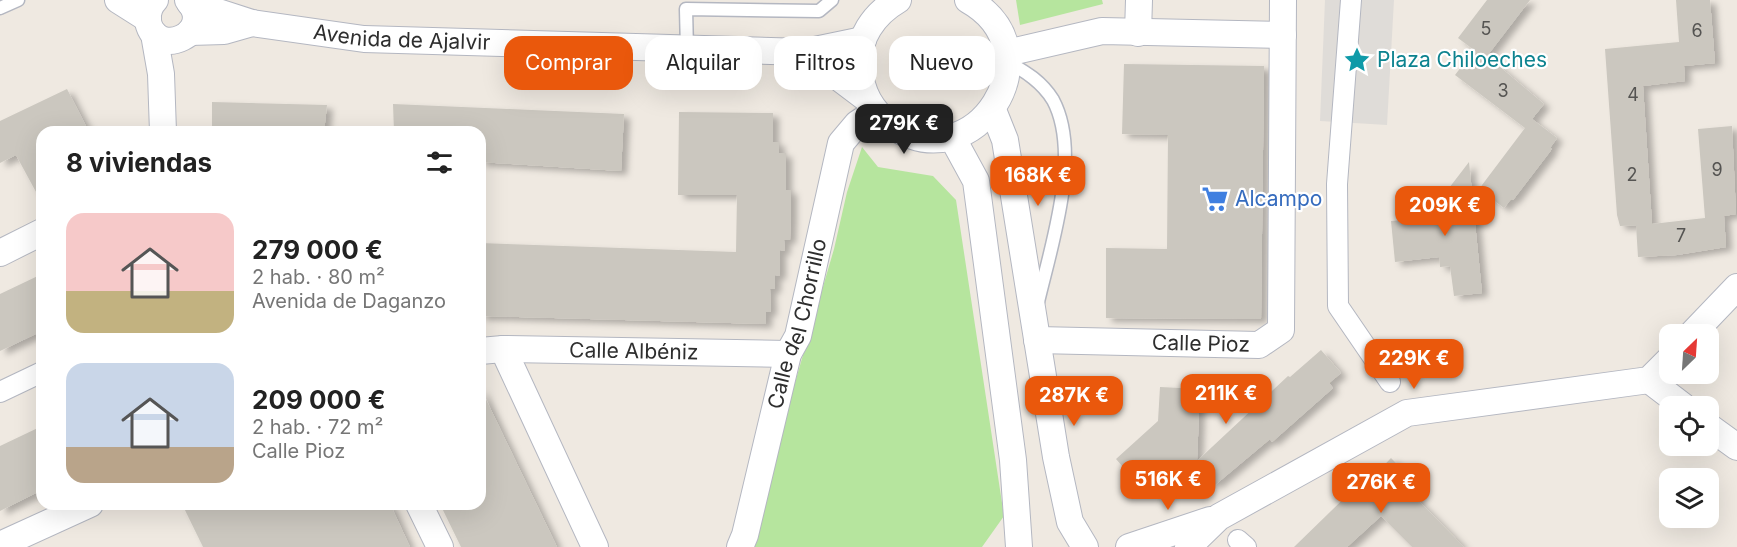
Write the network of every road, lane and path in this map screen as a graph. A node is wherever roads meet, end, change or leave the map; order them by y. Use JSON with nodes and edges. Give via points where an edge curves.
{"nodes":[{"id":1,"x":18,"y":0,"type":"edge"},
{"id":2,"x":118,"y":0,"type":"edge"},
{"id":3,"x":832,"y":0,"type":"edge"},
{"id":4,"x":1139,"y":0,"type":"edge"},
{"id":5,"x":1283,"y":0,"type":"edge"},
{"id":6,"x":1351,"y":0,"type":"edge"},
{"id":7,"x":189,"y":1,"type":"edge"},
{"id":8,"x":890,"y":2,"type":"edge"},
{"id":9,"x":976,"y":2,"type":"edge"},
{"id":10,"x":0,"y":8,"type":"edge"},
{"id":11,"x":152,"y":18,"type":"edge"},
{"id":12,"x":252,"y":23,"type":"junction"},
{"id":13,"x":1138,"y":33,"type":"junction"},
{"id":14,"x":187,"y":35,"type":"junction"},
{"id":15,"x":1282,"y":35,"type":"junction"},
{"id":16,"x":687,"y":36,"type":"edge"},
{"id":17,"x":865,"y":36,"type":"edge"},
{"id":18,"x":645,"y":49,"type":"edge"},
{"id":19,"x":1008,"y":57,"type":"junction"},
{"id":20,"x":161,"y":74,"type":"junction"},
{"id":21,"x":852,"y":90,"type":"edge"},
{"id":22,"x":865,"y":90,"type":"edge"},
{"id":23,"x":871,"y":105,"type":"junction"},
{"id":24,"x":993,"y":110,"type":"junction"},
{"id":25,"x":163,"y":126,"type":"edge"},
{"id":26,"x":952,"y":137,"type":"junction"},
{"id":27,"x":36,"y":235,"type":"edge"},
{"id":28,"x":0,"y":253,"type":"edge"},
{"id":29,"x":1737,"y":287,"type":"edge"},
{"id":30,"x":1702,"y":324,"type":"edge"},
{"id":31,"x":1036,"y":329,"type":"junction"},
{"id":32,"x":491,"y":350,"type":"edge"},
{"id":33,"x":788,"y":354,"type":"junction"},
{"id":34,"x":1659,"y":370,"type":"edge"},
{"id":35,"x":36,"y":375,"type":"edge"},
{"id":36,"x":1649,"y":380,"type":"junction"},
{"id":37,"x":1390,"y":382,"type":"dead end"},
{"id":38,"x":0,"y":392,"type":"edge"},
{"id":39,"x":1670,"y":396,"type":"edge"},
{"id":40,"x":1719,"y":434,"type":"edge"},
{"id":41,"x":1737,"y":447,"type":"edge"},
{"id":42,"x":77,"y":510,"type":"edge"},
{"id":43,"x":422,"y":510,"type":"edge"},
{"id":44,"x":1219,"y":517,"type":"junction"},
{"id":45,"x":0,"y":545,"type":"edge"},
{"id":46,"x":440,"y":547,"type":"edge"},
{"id":47,"x":595,"y":547,"type":"edge"},
{"id":48,"x":740,"y":547,"type":"edge"},
{"id":49,"x":1019,"y":547,"type":"edge"},
{"id":50,"x":1085,"y":547,"type":"edge"},
{"id":51,"x":1129,"y":547,"type":"edge"},
{"id":52,"x":1188,"y":547,"type":"edge"}],
"edges":[{"from":1,"to":10,"type":"lane"},
{"from":2,"to":11,"type":"street"},
{"from":3,"to":16,"type":"lane","via":[[819,10],[686,9]]},
{"from":4,"to":13,"type":"street"},
{"from":5,"to":15,"type":"street","name":"Calle Pioz"},
{"from":6,"to":37,"type":"street","via":[[1337,184],[1338,306]]},
{"from":7,"to":12,"type":"street"},
{"from":7,"to":14,"type":"street","via":[[196,17]]},
{"from":8,"to":17,"type":"street"},
{"from":9,"to":19,"type":"street","via":[[995,22]]},
{"from":11,"to":14,"type":"street","via":[[169,41]]},
{"from":11,"to":20,"type":"street"},
{"from":12,"to":14,"type":"street"},
{"from":12,"to":18,"type":"street","name":"Avenida de Ajalvir","via":[[364,39]]},
{"from":13,"to":15,"type":"street"},
{"from":13,"to":19,"type":"street","via":[[1102,31]]},
{"from":14,"to":20,"type":"street"},
{"from":15,"to":31,"type":"street","name":"Calle Pioz","via":[[1281,330],[1259,345]]},
{"from":19,"to":24,"type":"street","via":[[1005,87]]},
{"from":19,"to":31,"type":"lane","via":[[1037,79],[1053,100],[1060,120],[1065,168],[1065,189]]},
{"from":20,"to":25,"type":"street"},
{"from":21,"to":23,"type":"street"},
{"from":22,"to":23,"type":"street"},
{"from":23,"to":26,"type":"street","via":[[902,132],[927,139]]},
{"from":23,"to":33,"type":"street","name":"Calle del Chorrillo","via":[[842,143],[798,336]]},
{"from":24,"to":26,"type":"street","via":[[975,127]]},
{"from":24,"to":31,"type":"street","via":[[1005,140]]},
{"from":26,"to":49,"type":"street","via":[[976,181],[1013,460]]},
{"from":27,"to":28,"type":"street"},
{"from":29,"to":30,"type":"street"},
{"from":31,"to":50,"type":"street","via":[[1070,522]]},
{"from":32,"to":33,"type":"street","name":"Calle Albéniz"},
{"from":32,"to":47,"type":"street"},
{"from":33,"to":48,"type":"street","name":"Calle del Chorrillo"},
{"from":34,"to":36,"type":"street"},
{"from":35,"to":38,"type":"street"},
{"from":36,"to":39,"type":"street"},
{"from":36,"to":44,"type":"street","via":[[1407,413]]},
{"from":40,"to":41,"type":"street"},
{"from":42,"to":45,"type":"street"},
{"from":43,"to":46,"type":"street"},
{"from":44,"to":51,"type":"street"},
{"from":44,"to":52,"type":"street"}]}
